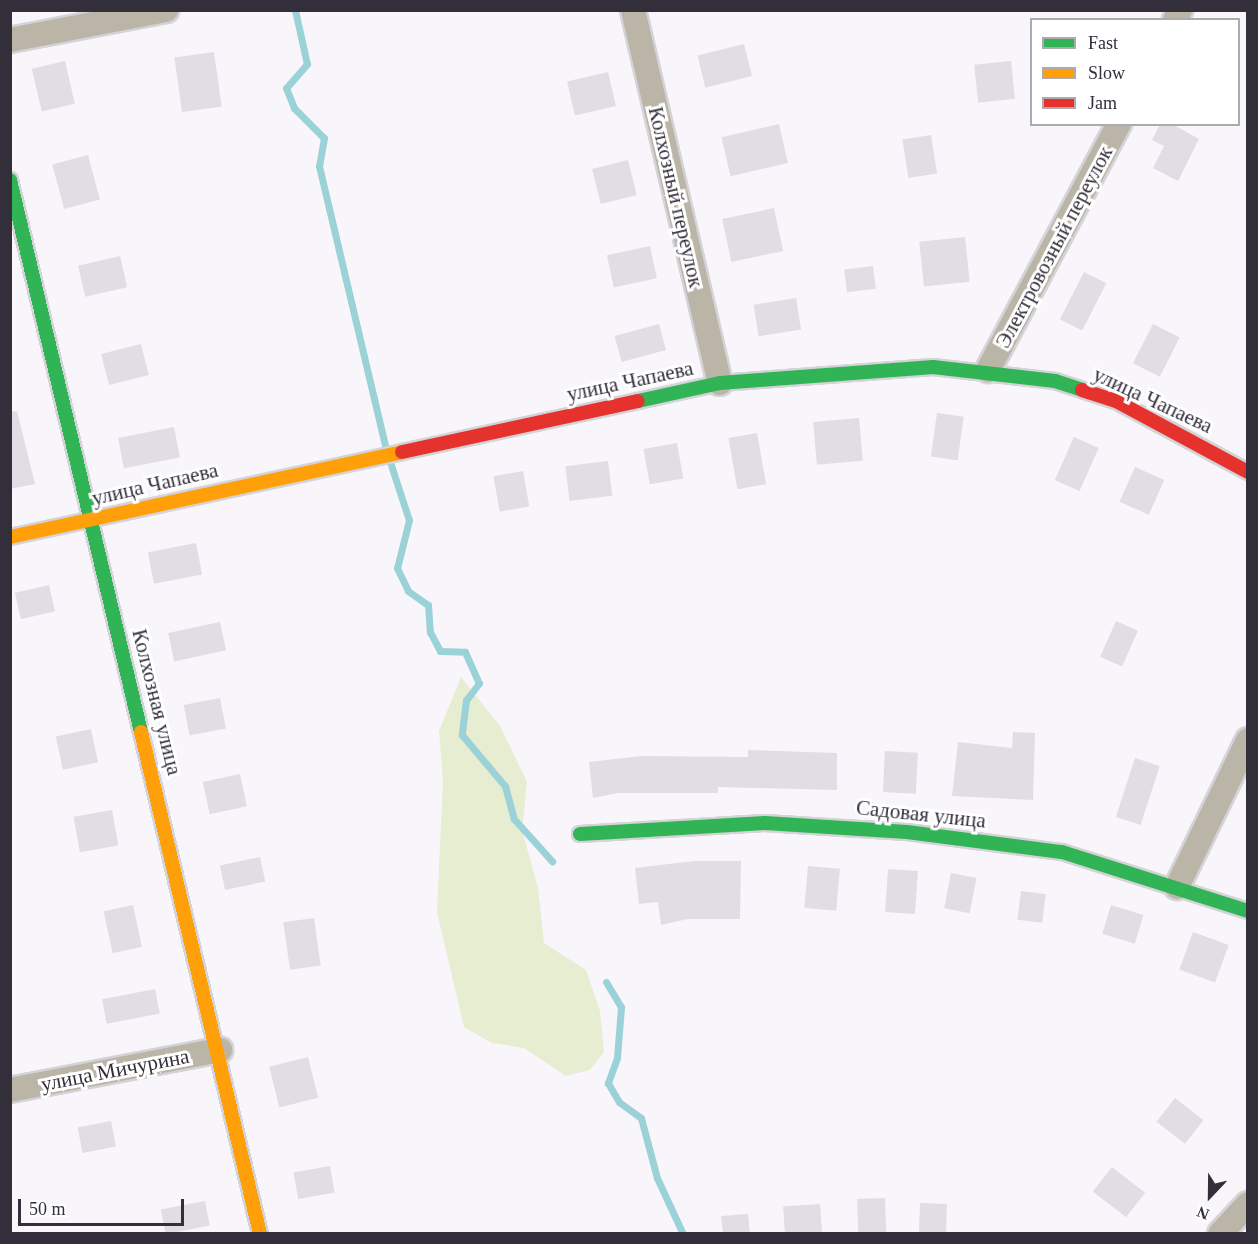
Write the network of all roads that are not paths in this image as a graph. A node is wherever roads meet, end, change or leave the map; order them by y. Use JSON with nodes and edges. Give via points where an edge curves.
{"nodes":[{"id":1,"x":166,"y":10,"type":"edge"},
{"id":2,"x":633,"y":10,"type":"edge"},
{"id":3,"x":10,"y":40,"type":"edge"},
{"id":4,"x":1118,"y":126,"type":"edge"},
{"id":5,"x":10,"y":180,"type":"edge"},
{"id":6,"x":988,"y":370,"type":"junction"},
{"id":7,"x":720,"y":384,"type":"junction"},
{"id":8,"x":1248,"y":472,"type":"edge"},
{"id":9,"x":92,"y":520,"type":"junction"},
{"id":10,"x":10,"y":537,"type":"edge"},
{"id":11,"x":1248,"y":740,"type":"edge"},
{"id":12,"x":580,"y":834,"type":"dead end"},
{"id":13,"x":1178,"y":887,"type":"junction"},
{"id":14,"x":1248,"y":911,"type":"edge"},
{"id":15,"x":220,"y":1050,"type":"junction"},
{"id":16,"x":10,"y":1090,"type":"edge"},
{"id":17,"x":1248,"y":1204,"type":"edge"},
{"id":18,"x":260,"y":1233,"type":"edge"},
{"id":19,"x":1220,"y":1233,"type":"edge"}],
"edges":[{"from":1,"to":3,"type":"street"},
{"from":2,"to":7,"type":"street","name":"Колхозный переулок"},
{"from":4,"to":6,"type":"street","name":"Электровозный переулок"},
{"from":5,"to":9,"type":"street","name":"Колхозная улица"},
{"from":6,"to":7,"type":"street","name":"улица Чапаева","via":[[848,370]]},
{"from":6,"to":8,"type":"street","name":"улица Чапаева","via":[[1055,381],[1116,401]]},
{"from":7,"to":9,"type":"street","name":"улица Чапаева"},
{"from":9,"to":10,"type":"street","name":"улица Чапаева"},
{"from":9,"to":15,"type":"street","name":"Колхозная улица"},
{"from":11,"to":13,"type":"street"},
{"from":12,"to":13,"type":"street","name":"Садовая улица","via":[[765,823],[907,832],[1062,852]]},
{"from":13,"to":14,"type":"street","name":"Садовая улица"},
{"from":15,"to":16,"type":"street","name":"улица Мичурина"},
{"from":15,"to":18,"type":"street","name":"Колхозная улица"},
{"from":17,"to":19,"type":"street"}]}
